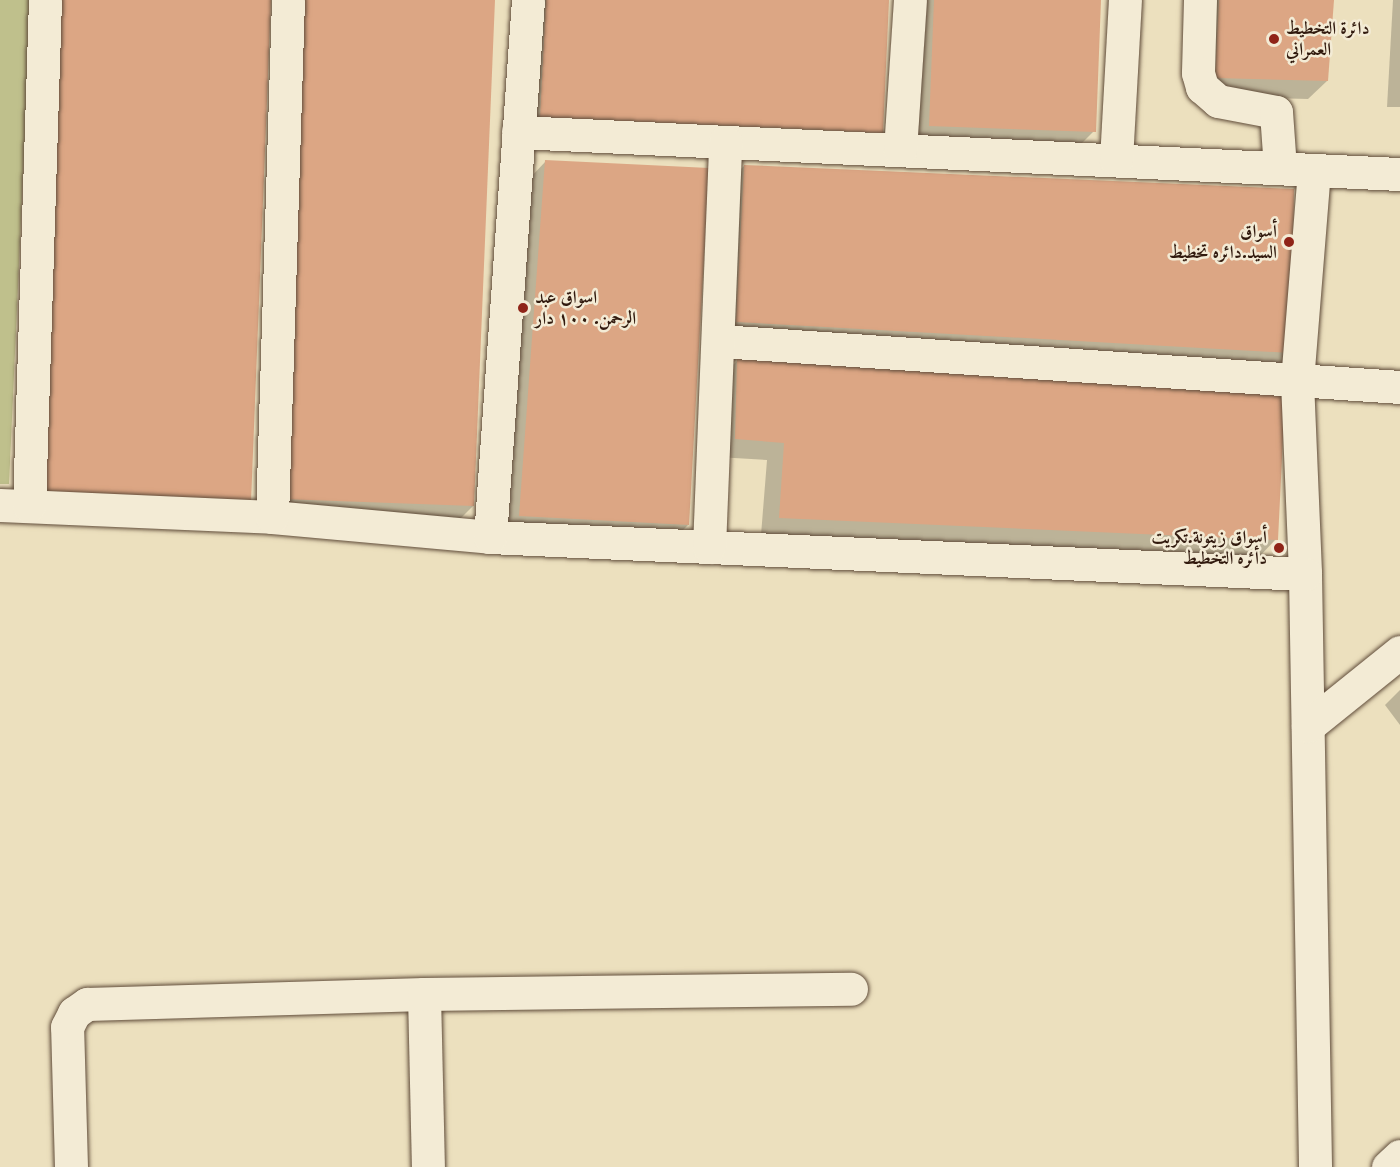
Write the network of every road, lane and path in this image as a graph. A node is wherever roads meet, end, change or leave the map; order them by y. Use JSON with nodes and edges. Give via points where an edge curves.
{"nodes":[{"id":1,"x":45,"y":0,"type":"edge"},
{"id":2,"x":288,"y":0,"type":"edge"},
{"id":3,"x":528,"y":0,"type":"edge"},
{"id":4,"x":910,"y":0,"type":"edge"},
{"id":5,"x":1125,"y":0,"type":"edge"},
{"id":6,"x":1200,"y":0,"type":"edge"},
{"id":7,"x":518,"y":132,"type":"junction"},
{"id":8,"x":725,"y":142,"type":"junction"},
{"id":9,"x":900,"y":150,"type":"junction"},
{"id":10,"x":1116,"y":160,"type":"junction"},
{"id":11,"x":1280,"y":168,"type":"junction"},
{"id":12,"x":1314,"y":170,"type":"junction"},
{"id":13,"x":1400,"y":174,"type":"edge"},
{"id":14,"x":720,"y":340,"type":"junction"},
{"id":15,"x":1297,"y":381,"type":"junction"},
{"id":16,"x":1400,"y":387,"type":"edge"},
{"id":17,"x":14,"y":505,"type":"edge"},
{"id":18,"x":272,"y":517,"type":"junction"},
{"id":19,"x":490,"y":537,"type":"junction"},
{"id":20,"x":709,"y":547,"type":"junction"},
{"id":21,"x":1305,"y":574,"type":"junction"},
{"id":22,"x":1400,"y":652,"type":"edge"},
{"id":23,"x":1308,"y":726,"type":"junction"},
{"id":24,"x":851,"y":989,"type":"dead end"},
{"id":25,"x":424,"y":994,"type":"junction"},
{"id":26,"x":1400,"y":1156,"type":"edge"},
{"id":27,"x":71,"y":1167,"type":"edge"},
{"id":28,"x":428,"y":1167,"type":"edge"},
{"id":29,"x":1315,"y":1167,"type":"edge"},
{"id":30,"x":1388,"y":1167,"type":"edge"}],
"edges":[{"from":1,"to":17,"type":"street"},
{"from":2,"to":18,"type":"street"},
{"from":3,"to":7,"type":"street"},
{"from":4,"to":9,"type":"street"},
{"from":5,"to":10,"type":"street"},
{"from":6,"to":11,"type":"street","via":[[1198,73],[1202,87],[1218,101],[1276,112]]},
{"from":7,"to":8,"type":"street"},
{"from":7,"to":19,"type":"street"},
{"from":8,"to":9,"type":"street"},
{"from":8,"to":14,"type":"street"},
{"from":9,"to":10,"type":"street"},
{"from":10,"to":11,"type":"street"},
{"from":11,"to":12,"type":"street"},
{"from":12,"to":13,"type":"street"},
{"from":12,"to":15,"type":"street"},
{"from":14,"to":15,"type":"street"},
{"from":14,"to":20,"type":"street"},
{"from":15,"to":16,"type":"street"},
{"from":15,"to":21,"type":"street"},
{"from":17,"to":18,"type":"street"},
{"from":18,"to":19,"type":"street"},
{"from":19,"to":20,"type":"street"},
{"from":20,"to":21,"type":"street"},
{"from":21,"to":23,"type":"street"},
{"from":22,"to":23,"type":"street"},
{"from":23,"to":29,"type":"street"},
{"from":24,"to":25,"type":"street"},
{"from":25,"to":27,"type":"street","via":[[87,1004],[74,1013],[67,1027]]},
{"from":25,"to":28,"type":"street"},
{"from":26,"to":30,"type":"street"}]}
